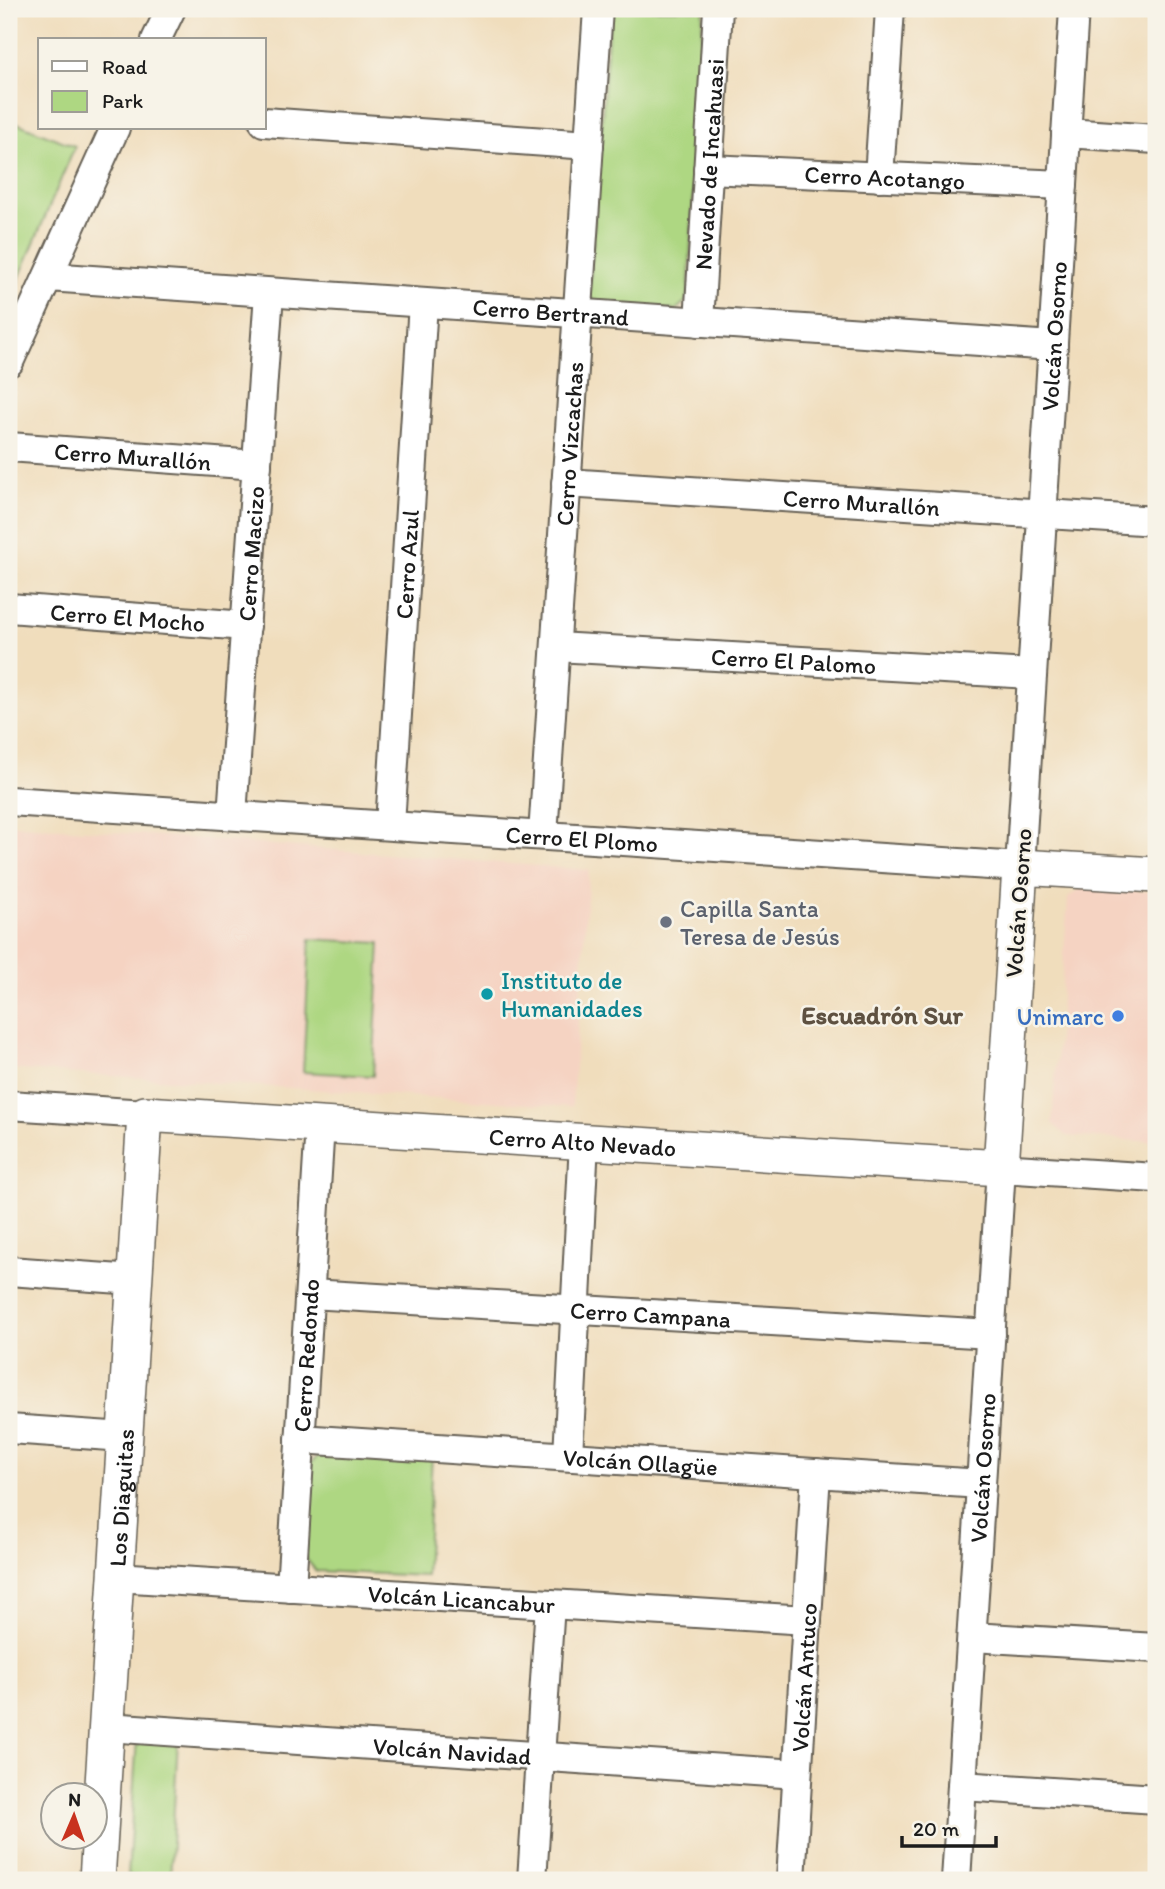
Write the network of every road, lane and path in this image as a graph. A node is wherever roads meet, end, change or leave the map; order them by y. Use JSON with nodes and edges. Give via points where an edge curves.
{"nodes":[{"id":1,"x":171,"y":9,"type":"edge"},
{"id":2,"x":598,"y":9,"type":"edge"},
{"id":3,"x":718,"y":9,"type":"edge"},
{"id":4,"x":890,"y":9,"type":"edge"},
{"id":5,"x":1074,"y":9,"type":"edge"},
{"id":6,"x":157,"y":38,"type":"edge"},
{"id":7,"x":266,"y":122,"type":"edge"},
{"id":8,"x":114,"y":130,"type":"edge"},
{"id":9,"x":1066,"y":133,"type":"junction"},
{"id":10,"x":1156,"y":139,"type":"edge"},
{"id":11,"x":589,"y":145,"type":"junction"},
{"id":12,"x":708,"y":169,"type":"junction"},
{"id":13,"x":878,"y":177,"type":"junction"},
{"id":14,"x":1063,"y":185,"type":"junction"},
{"id":15,"x":48,"y":277,"type":"junction"},
{"id":16,"x":269,"y":293,"type":"junction"},
{"id":17,"x":423,"y":303,"type":"junction"},
{"id":18,"x":578,"y":313,"type":"junction"},
{"id":19,"x":699,"y":322,"type":"junction"},
{"id":20,"x":1053,"y":346,"type":"junction"},
{"id":21,"x":9,"y":362,"type":"edge"},
{"id":22,"x":9,"y":447,"type":"edge"},
{"id":23,"x":257,"y":465,"type":"junction"},
{"id":24,"x":566,"y":483,"type":"junction"},
{"id":25,"x":1042,"y":514,"type":"junction"},
{"id":26,"x":1156,"y":521,"type":"edge"},
{"id":27,"x":9,"y":608,"type":"edge"},
{"id":28,"x":246,"y":626,"type":"junction"},
{"id":29,"x":556,"y":647,"type":"junction"},
{"id":30,"x":1032,"y":674,"type":"junction"},
{"id":31,"x":9,"y":801,"type":"edge"},
{"id":32,"x":232,"y":815,"type":"junction"},
{"id":33,"x":390,"y":825,"type":"junction"},
{"id":34,"x":543,"y":835,"type":"junction"},
{"id":35,"x":1020,"y":867,"type":"junction"},
{"id":36,"x":1156,"y":875,"type":"edge"},
{"id":37,"x":9,"y":1104,"type":"edge"},
{"id":38,"x":145,"y":1114,"type":"junction"},
{"id":39,"x":320,"y":1125,"type":"junction"},
{"id":40,"x":584,"y":1142,"type":"junction"},
{"id":41,"x":1001,"y":1168,"type":"junction"},
{"id":42,"x":1156,"y":1178,"type":"edge"},
{"id":43,"x":9,"y":1271,"type":"edge"},
{"id":44,"x":135,"y":1280,"type":"junction"},
{"id":45,"x":310,"y":1294,"type":"junction"},
{"id":46,"x":575,"y":1309,"type":"junction"},
{"id":47,"x":990,"y":1334,"type":"junction"},
{"id":48,"x":9,"y":1429,"type":"edge"},
{"id":49,"x":125,"y":1437,"type":"junction"},
{"id":50,"x":300,"y":1439,"type":"junction"},
{"id":51,"x":568,"y":1456,"type":"junction"},
{"id":52,"x":816,"y":1473,"type":"junction"},
{"id":53,"x":981,"y":1484,"type":"junction"},
{"id":54,"x":116,"y":1577,"type":"junction"},
{"id":55,"x":291,"y":1588,"type":"junction"},
{"id":56,"x":550,"y":1604,"type":"junction"},
{"id":57,"x":807,"y":1620,"type":"junction"},
{"id":58,"x":972,"y":1637,"type":"junction"},
{"id":59,"x":1156,"y":1648,"type":"edge"},
{"id":60,"x":107,"y":1727,"type":"junction"},
{"id":61,"x":540,"y":1756,"type":"junction"},
{"id":62,"x":797,"y":1774,"type":"junction"},
{"id":63,"x":962,"y":1786,"type":"junction"},
{"id":64,"x":1156,"y":1799,"type":"edge"},
{"id":65,"x":97,"y":1880,"type":"edge"},
{"id":66,"x":532,"y":1880,"type":"edge"},
{"id":67,"x":791,"y":1880,"type":"edge"},
{"id":68,"x":956,"y":1880,"type":"edge"}],
"edges":[{"from":1,"to":6,"type":"street"},
{"from":2,"to":11,"type":"street","name":"Cerro Vizcachas"},
{"from":3,"to":12,"type":"street","name":"Nevado de Incahuasi"},
{"from":4,"to":13,"type":"street"},
{"from":5,"to":9,"type":"street","name":"Volcán Osorno"},
{"from":7,"to":11,"type":"street"},
{"from":8,"to":15,"type":"street"},
{"from":9,"to":10,"type":"street"},
{"from":9,"to":14,"type":"street","name":"Volcán Osorno"},
{"from":11,"to":18,"type":"street","name":"Cerro Vizcachas"},
{"from":12,"to":13,"type":"street","name":"Cerro Acotango"},
{"from":12,"to":19,"type":"street","name":"Nevado de Incahuasi"},
{"from":13,"to":14,"type":"street","name":"Cerro Acotango"},
{"from":14,"to":20,"type":"street","name":"Volcán Osorno"},
{"from":15,"to":16,"type":"street","name":"Cerro Bertrand"},
{"from":15,"to":21,"type":"street"},
{"from":16,"to":17,"type":"street","name":"Cerro Bertrand"},
{"from":16,"to":23,"type":"street","name":"Cerro Macizo"},
{"from":17,"to":18,"type":"street","name":"Cerro Bertrand"},
{"from":17,"to":33,"type":"street","name":"Cerro Azul"},
{"from":18,"to":19,"type":"street","name":"Cerro Bertrand"},
{"from":18,"to":24,"type":"street","name":"Cerro Vizcachas"},
{"from":19,"to":20,"type":"street","name":"Cerro Bertrand"},
{"from":20,"to":25,"type":"street","name":"Volcán Osorno"},
{"from":22,"to":23,"type":"street","name":"Cerro Murallón"},
{"from":23,"to":28,"type":"street","name":"Cerro Macizo"},
{"from":24,"to":25,"type":"street","name":"Cerro Murallón"},
{"from":24,"to":29,"type":"street","name":"Cerro Vizcachas"},
{"from":25,"to":26,"type":"street","name":"Cerro Murallón"},
{"from":25,"to":30,"type":"street","name":"Volcán Osorno"},
{"from":27,"to":28,"type":"street","name":"Cerro El Mocho"},
{"from":28,"to":32,"type":"street","name":"Cerro Macizo"},
{"from":29,"to":30,"type":"street","name":"Cerro El Palomo"},
{"from":29,"to":34,"type":"street","name":"Cerro Vizcachas"},
{"from":30,"to":35,"type":"street","name":"Volcán Osorno"},
{"from":31,"to":32,"type":"street","name":"Cerro El Plomo"},
{"from":32,"to":33,"type":"street","name":"Cerro El Plomo"},
{"from":33,"to":34,"type":"street","name":"Cerro El Plomo"},
{"from":34,"to":35,"type":"street","name":"Cerro El Plomo"},
{"from":35,"to":36,"type":"street","name":"Cerro El Plomo"},
{"from":35,"to":41,"type":"street","name":"Volcán Osorno"},
{"from":37,"to":38,"type":"street","name":"Cerro Alto Nevado"},
{"from":38,"to":39,"type":"street","name":"Cerro Alto Nevado"},
{"from":38,"to":44,"type":"street","name":"Los Diaguitas"},
{"from":39,"to":40,"type":"street","name":"Cerro Alto Nevado"},
{"from":39,"to":45,"type":"street","name":"Cerro Redondo"},
{"from":40,"to":41,"type":"street","name":"Cerro Alto Nevado"},
{"from":40,"to":46,"type":"street"},
{"from":41,"to":42,"type":"street","name":"Cerro Alto Nevado"},
{"from":41,"to":47,"type":"street","name":"Volcán Osorno"},
{"from":43,"to":44,"type":"street"},
{"from":44,"to":49,"type":"street","name":"Los Diaguitas"},
{"from":45,"to":46,"type":"street","name":"Cerro Campana"},
{"from":45,"to":50,"type":"street","name":"Cerro Redondo"},
{"from":46,"to":47,"type":"street","name":"Cerro Campana"},
{"from":46,"to":51,"type":"street"},
{"from":47,"to":53,"type":"street","name":"Volcán Osorno"},
{"from":48,"to":49,"type":"street"},
{"from":49,"to":54,"type":"street","name":"Los Diaguitas"},
{"from":50,"to":51,"type":"street","name":"Volcán Ollagüe"},
{"from":50,"to":55,"type":"street","name":"Cerro Redondo"},
{"from":51,"to":52,"type":"street","name":"Volcán Ollagüe"},
{"from":52,"to":53,"type":"street","name":"Volcán Ollagüe"},
{"from":52,"to":57,"type":"street","name":"Volcán Antuco"},
{"from":53,"to":58,"type":"street","name":"Volcán Osorno"},
{"from":54,"to":55,"type":"street","name":"Volcán Licancabur"},
{"from":54,"to":60,"type":"street","name":"Los Diaguitas"},
{"from":55,"to":56,"type":"street","name":"Volcán Licancabur"},
{"from":56,"to":57,"type":"street","name":"Volcán Licancabur"},
{"from":56,"to":61,"type":"street"},
{"from":57,"to":62,"type":"street","name":"Volcán Antuco"},
{"from":58,"to":59,"type":"street"},
{"from":58,"to":63,"type":"street","name":"Volcán Osorno"},
{"from":60,"to":61,"type":"street","name":"Volcán Navidad"},
{"from":60,"to":65,"type":"street","name":"Los Diaguitas"},
{"from":61,"to":62,"type":"street","name":"Volcán Navidad"},
{"from":61,"to":66,"type":"street"},
{"from":62,"to":67,"type":"street","name":"Volcán Antuco"},
{"from":63,"to":64,"type":"street"},
{"from":63,"to":68,"type":"street","name":"Volcán Osorno"}]}
